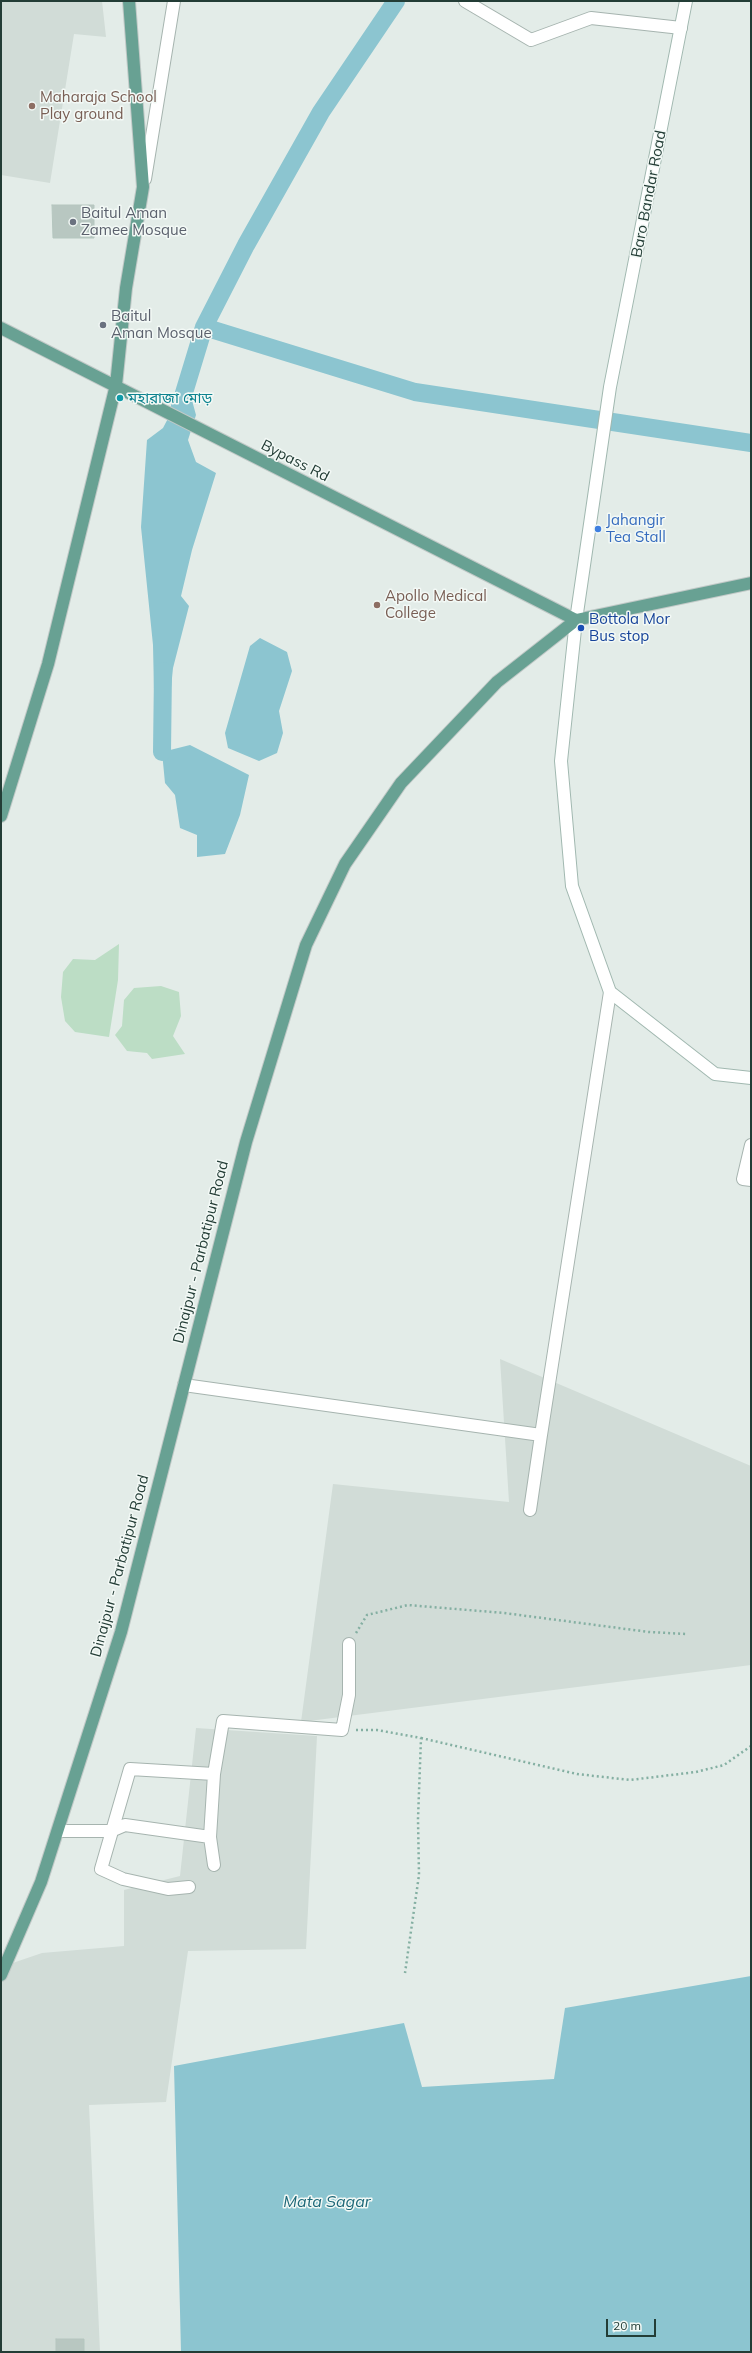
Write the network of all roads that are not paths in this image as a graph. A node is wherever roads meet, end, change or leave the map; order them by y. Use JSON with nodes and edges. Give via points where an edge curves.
{"nodes":[{"id":1,"x":129,"y":1,"type":"edge"},
{"id":2,"x":174,"y":1,"type":"edge"},
{"id":3,"x":465,"y":1,"type":"edge"},
{"id":4,"x":686,"y":1,"type":"edge"},
{"id":5,"x":681,"y":28,"type":"junction"},
{"id":6,"x":143,"y":188,"type":"junction"},
{"id":7,"x":1,"y":328,"type":"edge"},
{"id":8,"x":116,"y":385,"type":"junction"},
{"id":9,"x":751,"y":583,"type":"edge"},
{"id":10,"x":576,"y":620,"type":"junction"},
{"id":11,"x":1,"y":816,"type":"edge"},
{"id":12,"x":610,"y":992,"type":"junction"},
{"id":13,"x":751,"y":1078,"type":"edge"},
{"id":14,"x":751,"y":1145,"type":"edge"},
{"id":15,"x":751,"y":1180,"type":"edge"},
{"id":16,"x":184,"y":1385,"type":"junction"},
{"id":17,"x":541,"y":1435,"type":"junction"},
{"id":18,"x":530,"y":1510,"type":"dead end"},
{"id":19,"x":349,"y":1644,"type":"road end"},
{"id":20,"x":214,"y":1774,"type":"junction"},
{"id":21,"x":58,"y":1831,"type":"junction"},
{"id":22,"x":111,"y":1831,"type":"junction"},
{"id":23,"x":210,"y":1837,"type":"junction"},
{"id":24,"x":214,"y":1865,"type":"dead end"},
{"id":25,"x":189,"y":1887,"type":"dead end"},
{"id":26,"x":1,"y":1975,"type":"edge"}],
"edges":[{"from":1,"to":6,"type":"main road"},
{"from":2,"to":6,"type":"street"},
{"from":3,"to":5,"type":"street","via":[[531,40],[591,18]]},
{"from":4,"to":5,"type":"street","name":"Baro Bandar Road"},
{"from":5,"to":10,"type":"street","name":"Baro Bandar Road","via":[[610,387]]},
{"from":6,"to":8,"type":"main road","via":[[126,288]]},
{"from":7,"to":8,"type":"main road","name":"Bypass Rd"},
{"from":8,"to":10,"type":"main road","name":"Bypass Rd","via":[[205,434]]},
{"from":8,"to":11,"type":"main road","via":[[48,664]]},
{"from":9,"to":10,"type":"main road"},
{"from":10,"to":12,"type":"street","name":"Baro Bandar Road","via":[[561,761],[572,886]]},
{"from":10,"to":16,"type":"main road","name":"Dinajpur - Parbatipur Road","via":[[496,682],[401,783],[346,864],[306,945],[246,1142]]},
{"from":12,"to":13,"type":"street","via":[[715,1074]]},
{"from":12,"to":17,"type":"street"},
{"from":14,"to":15,"type":"street","via":[[743,1179]]},
{"from":16,"to":17,"type":"street"},
{"from":16,"to":21,"type":"main road","name":"Dinajpur - Parbatipur Road","via":[[121,1632]]},
{"from":17,"to":18,"type":"street"},
{"from":19,"to":20,"type":"street","via":[[349,1695],[342,1730],[223,1721]]},
{"from":20,"to":22,"type":"street","via":[[130,1769]]},
{"from":20,"to":23,"type":"street"},
{"from":21,"to":22,"type":"street"},
{"from":21,"to":26,"type":"main road","name":"Dinajpur - Parbatipur Road","via":[[41,1882]]},
{"from":22,"to":23,"type":"street","via":[[125,1825]]},
{"from":22,"to":25,"type":"street","via":[[101,1869],[123,1880],[160,1887]]},
{"from":23,"to":24,"type":"street"}]}
